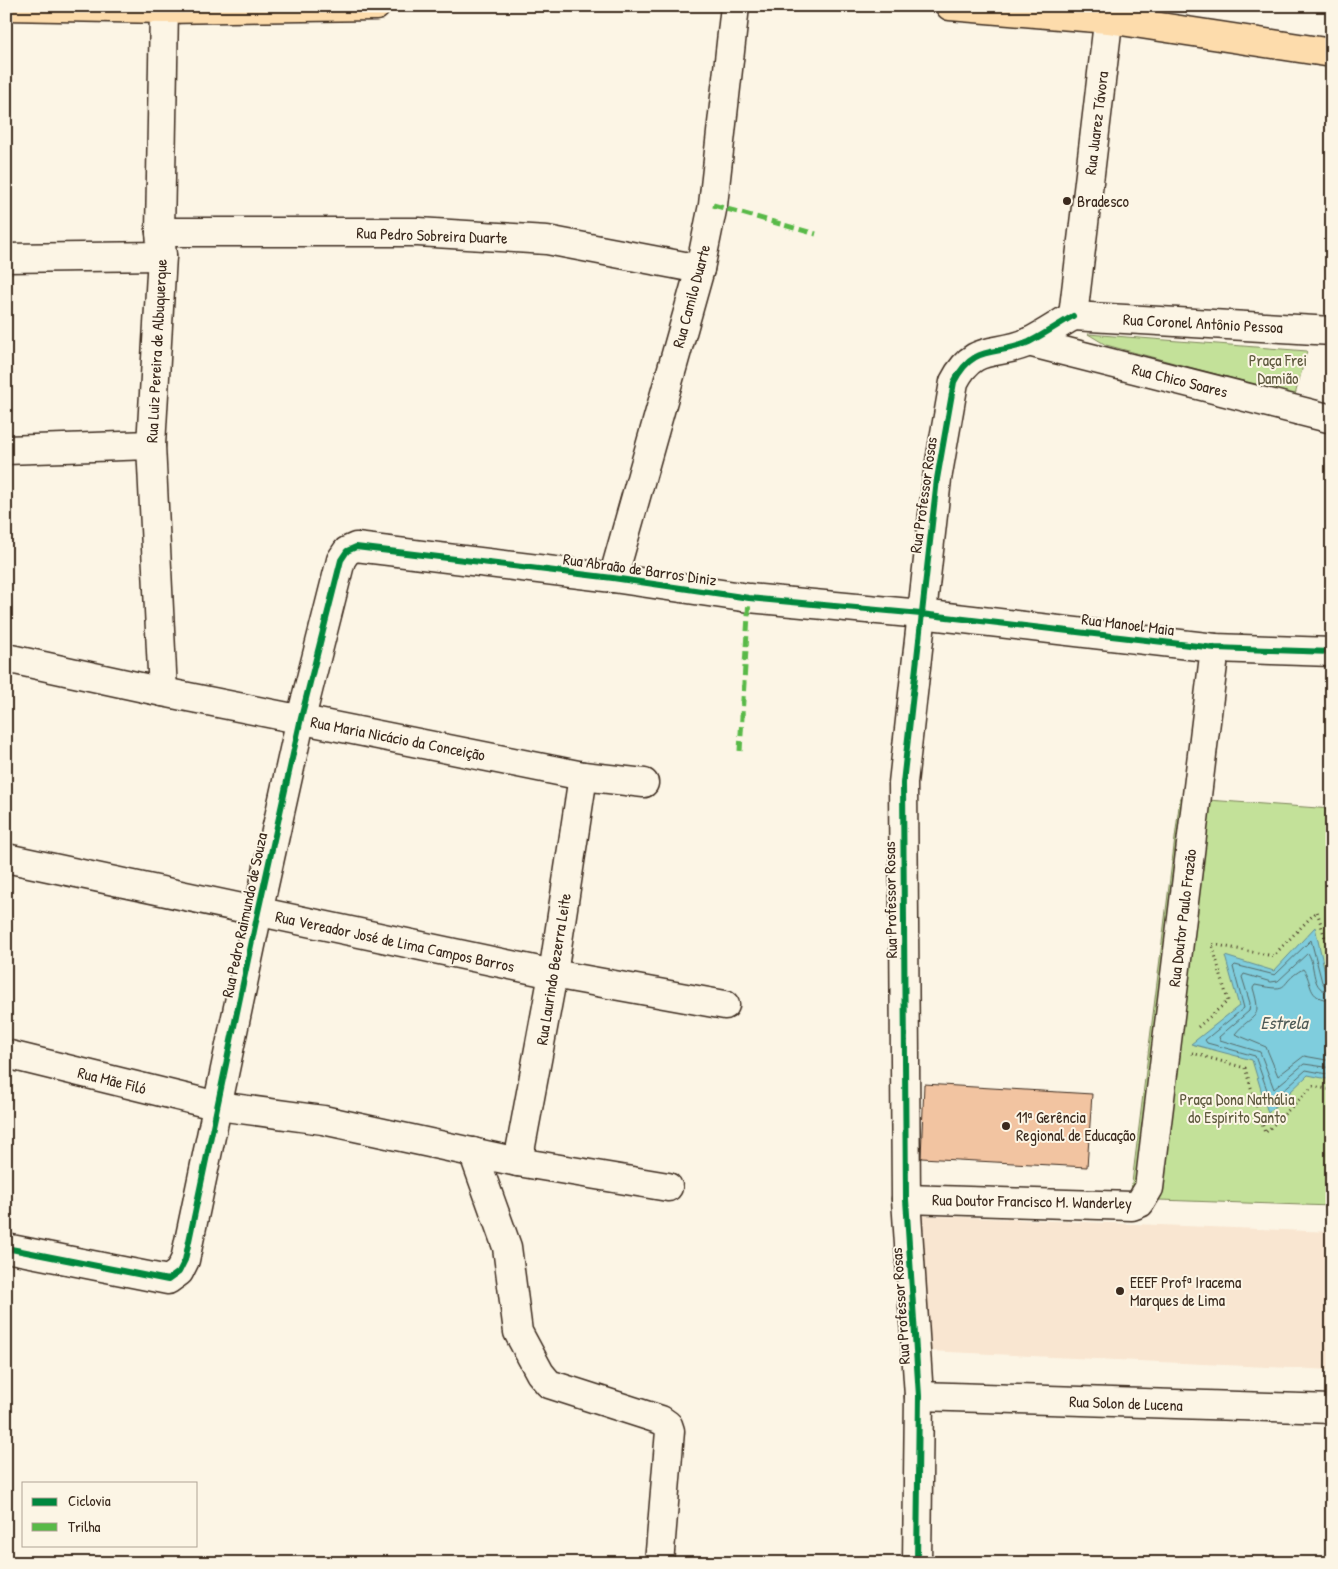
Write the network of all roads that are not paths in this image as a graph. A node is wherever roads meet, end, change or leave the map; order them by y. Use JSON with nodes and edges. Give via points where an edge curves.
{"nodes":[{"id":1,"x":6,"y":6,"type":"edge"},
{"id":2,"x":376,"y":6,"type":"edge"},
{"id":3,"x":735,"y":6,"type":"edge"},
{"id":4,"x":950,"y":6,"type":"edge"},
{"id":5,"x":91,"y":7,"type":"edge"},
{"id":6,"x":164,"y":9,"type":"junction"},
{"id":7,"x":1109,"y":13,"type":"edge"},
{"id":8,"x":1332,"y":53,"type":"edge"},
{"id":9,"x":161,"y":244,"type":"junction"},
{"id":10,"x":6,"y":258,"type":"edge"},
{"id":11,"x":700,"y":269,"type":"junction"},
{"id":12,"x":1073,"y":316,"type":"junction"},
{"id":13,"x":1332,"y":331,"type":"edge"},
{"id":14,"x":1028,"y":342,"type":"junction"},
{"id":15,"x":1332,"y":418,"type":"edge"},
{"id":16,"x":151,"y":445,"type":"junction"},
{"id":17,"x":6,"y":450,"type":"edge"},
{"id":18,"x":356,"y":547,"type":"joint"},
{"id":19,"x":613,"y":578,"type":"junction"},
{"id":20,"x":921,"y":614,"type":"junction"},
{"id":21,"x":1215,"y":648,"type":"junction"},
{"id":22,"x":1332,"y":652,"type":"edge"},
{"id":23,"x":6,"y":658,"type":"edge"},
{"id":24,"x":163,"y":692,"type":"junction"},
{"id":25,"x":301,"y":718,"type":"junction"},
{"id":26,"x":583,"y":776,"type":"junction"},
{"id":27,"x":644,"y":784,"type":"dead end"},
{"id":28,"x":6,"y":858,"type":"edge"},
{"id":29,"x":258,"y":912,"type":"junction"},
{"id":30,"x":553,"y":974,"type":"junction"},
{"id":31,"x":726,"y":1005,"type":"dead end"},
{"id":32,"x":6,"y":1054,"type":"edge"},
{"id":33,"x":218,"y":1106,"type":"junction"},
{"id":34,"x":473,"y":1152,"type":"junction"},
{"id":35,"x":518,"y":1162,"type":"junction"},
{"id":36,"x":668,"y":1187,"type":"dead end"},
{"id":37,"x":1148,"y":1188,"type":"joint"},
{"id":38,"x":906,"y":1198,"type":"junction"},
{"id":39,"x":6,"y":1248,"type":"edge"},
{"id":40,"x":919,"y":1396,"type":"junction"},
{"id":41,"x":1332,"y":1409,"type":"edge"},
{"id":42,"x":659,"y":1563,"type":"edge"},
{"id":43,"x":918,"y":1563,"type":"edge"}],
"edges":[{"from":1,"to":5,"type":"main road"},
{"from":2,"to":6,"type":"main road"},
{"from":3,"to":11,"type":"street","name":"Rua Camilo Duarte","via":[[713,205]]},
{"from":4,"to":7,"type":"main road"},
{"from":5,"to":6,"type":"main road"},
{"from":6,"to":9,"type":"street","name":"Rua Luiz Pereira de Albuquerque"},
{"from":7,"to":8,"type":"main road"},
{"from":7,"to":12,"type":"street","name":"Rua Juarez Távora"},
{"from":9,"to":10,"type":"street","name":"Rua Pedro Sobreira Duarte"},
{"from":9,"to":11,"type":"street","name":"Rua Pedro Sobreira Duarte","via":[[418,232],[547,240]]},
{"from":9,"to":16,"type":"street","name":"Rua Luiz Pereira de Albuquerque"},
{"from":11,"to":19,"type":"street","name":"Rua Camilo Duarte"},
{"from":12,"to":13,"type":"street","name":"Rua Coronel Antônio Pessoa"},
{"from":12,"to":14,"type":"street","name":"Rua Professor Rosas"},
{"from":14,"to":15,"type":"street","name":"Rua Chico Soares"},
{"from":14,"to":20,"type":"street","name":"Rua Professor Rosas","via":[[974,357],[961,368],[954,382]]},
{"from":16,"to":17,"type":"street"},
{"from":16,"to":24,"type":"street","name":"Rua Luiz Pereira de Albuquerque"},
{"from":18,"to":19,"type":"street","name":"Rua Abraão de Barros Diniz"},
{"from":18,"to":25,"type":"street","name":"Rua Pedro Raimundo de Souza","via":[[347,551],[341,560]]},
{"from":19,"to":20,"type":"street","name":"Rua Abraão de Barros Diniz","via":[[749,598]]},
{"from":20,"to":21,"type":"street","name":"Rua Manoel Maia"},
{"from":20,"to":38,"type":"street","name":"Rua Professor Rosas","via":[[903,784]]},
{"from":21,"to":22,"type":"street","name":"Rua Manoel Maia"},
{"from":21,"to":37,"type":"street","name":"Rua Doutor Paulo Frazão"},
{"from":23,"to":24,"type":"street","name":"Rua Maria Nicácio da Conceição"},
{"from":24,"to":25,"type":"street","name":"Rua Maria Nicácio da Conceição"},
{"from":25,"to":26,"type":"street","name":"Rua Maria Nicácio da Conceição"},
{"from":25,"to":29,"type":"street","name":"Rua Pedro Raimundo de Souza"},
{"from":26,"to":27,"type":"street","name":"Rua Maria Nicácio da Conceição"},
{"from":26,"to":30,"type":"street","name":"Rua Laurindo Bezerra Leite"},
{"from":28,"to":29,"type":"street","name":"Rua Vereador José de Lima Campos Barros"},
{"from":29,"to":30,"type":"street","name":"Rua Vereador José de Lima Campos Barros"},
{"from":29,"to":33,"type":"street","name":"Rua Pedro Raimundo de Souza"},
{"from":30,"to":31,"type":"street","name":"Rua Vereador José de Lima Campos Barros"},
{"from":30,"to":35,"type":"street","name":"Rua Laurindo Bezerra Leite"},
{"from":32,"to":33,"type":"street","name":"Rua Mãe Filó"},
{"from":33,"to":34,"type":"street","name":"Rua Mãe Filó","via":[[323,1120]]},
{"from":33,"to":39,"type":"street","name":"Rua Pedro Raimundo de Souza","via":[[185,1260],[179,1272],[168,1280]]},
{"from":34,"to":35,"type":"street","name":"Rua Mãe Filó"},
{"from":34,"to":42,"type":"street","via":[[507,1246],[518,1332],[540,1373],[549,1384],[668,1425]]},
{"from":35,"to":36,"type":"street","name":"Rua Mãe Filó"},
{"from":37,"to":38,"type":"street","name":"Rua Doutor Francisco M. Wanderley","via":[[1140,1203],[1132,1206]]},
{"from":38,"to":40,"type":"street","name":"Rua Professor Rosas"},
{"from":40,"to":41,"type":"street","name":"Rua Solon de Lucena"},
{"from":40,"to":43,"type":"street","name":"Rua Professor Rosas"}]}
